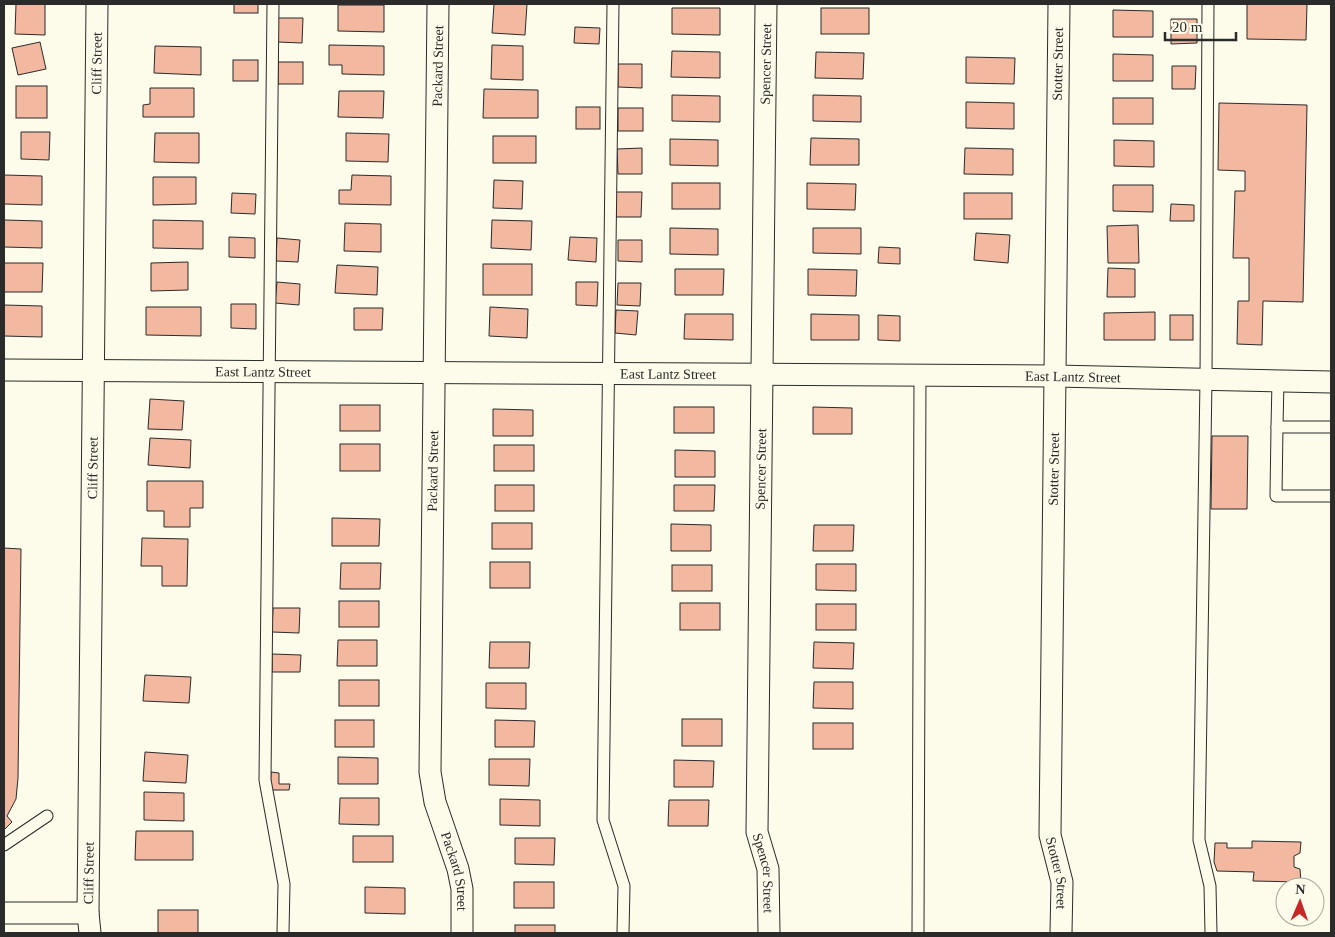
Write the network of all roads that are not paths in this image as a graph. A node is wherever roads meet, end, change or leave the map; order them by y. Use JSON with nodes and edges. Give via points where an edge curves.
{"nodes":[{"id":1,"x":97,"y":4,"type":"edge"},
{"id":2,"x":273,"y":4,"type":"edge"},
{"id":3,"x":438,"y":4,"type":"edge"},
{"id":4,"x":614,"y":4,"type":"edge"},
{"id":5,"x":766,"y":4,"type":"edge"},
{"id":6,"x":1059,"y":4,"type":"edge"},
{"id":7,"x":1208,"y":4,"type":"edge"},
{"id":8,"x":4,"y":370,"type":"edge"},
{"id":9,"x":93,"y":371,"type":"junction"},
{"id":10,"x":267,"y":372,"type":"junction"},
{"id":11,"x":434,"y":372,"type":"junction"},
{"id":12,"x":608,"y":374,"type":"junction"},
{"id":13,"x":762,"y":374,"type":"junction"},
{"id":14,"x":920,"y":376,"type":"junction"},
{"id":15,"x":1055,"y":376,"type":"junction"},
{"id":16,"x":1206,"y":379,"type":"junction"},
{"id":17,"x":1278,"y":381,"type":"junction"},
{"id":18,"x":1331,"y":382,"type":"edge"},
{"id":19,"x":1278,"y":427,"type":"junction"},
{"id":20,"x":1331,"y":428,"type":"edge"},
{"id":21,"x":1331,"y":496,"type":"edge"},
{"id":22,"x":47,"y":816,"type":"dead end"},
{"id":23,"x":4,"y":846,"type":"edge"},
{"id":24,"x":4,"y":913,"type":"edge"},
{"id":25,"x":89,"y":923,"type":"edge"},
{"id":26,"x":283,"y":933,"type":"edge"},
{"id":27,"x":462,"y":933,"type":"edge"},
{"id":28,"x":623,"y":933,"type":"edge"},
{"id":29,"x":769,"y":933,"type":"edge"},
{"id":30,"x":918,"y":933,"type":"edge"},
{"id":31,"x":1061,"y":933,"type":"edge"},
{"id":32,"x":1212,"y":933,"type":"edge"}],
"edges":[{"from":1,"to":9,"type":"street","name":"Cliff Street"},
{"from":2,"to":10,"type":"lane"},
{"from":3,"to":11,"type":"street","name":"Packard Street"},
{"from":4,"to":12,"type":"lane"},
{"from":5,"to":13,"type":"street","name":"Spencer Street"},
{"from":6,"to":15,"type":"street","name":"Stotter Street"},
{"from":7,"to":16,"type":"lane"},
{"from":8,"to":9,"type":"street","name":"East Lantz Street"},
{"from":9,"to":10,"type":"street","name":"East Lantz Street"},
{"from":9,"to":25,"type":"street","name":"Cliff Street"},
{"from":10,"to":11,"type":"street","name":"East Lantz Street"},
{"from":10,"to":26,"type":"lane","via":[[265,780],[284,884]]},
{"from":11,"to":12,"type":"street","name":"East Lantz Street"},
{"from":11,"to":27,"type":"street","name":"Packard Street","via":[[430,772],[435,802],[461,883]]},
{"from":12,"to":13,"type":"street","name":"East Lantz Street"},
{"from":12,"to":28,"type":"lane","via":[[603,820],[624,886]]},
{"from":13,"to":14,"type":"street","name":"East Lantz Street"},
{"from":13,"to":29,"type":"street","name":"Spencer Street","via":[[757,832],[768,869]]},
{"from":14,"to":15,"type":"street","name":"East Lantz Street"},
{"from":14,"to":30,"type":"lane"},
{"from":15,"to":16,"type":"street","name":"East Lantz Street"},
{"from":15,"to":31,"type":"street","name":"Stotter Street","via":[[1050,835],[1062,882]]},
{"from":16,"to":17,"type":"street","name":"East Lantz Street"},
{"from":16,"to":32,"type":"lane","via":[[1199,840],[1210,886]]},
{"from":17,"to":18,"type":"street","name":"East Lantz Street"},
{"from":17,"to":19,"type":"lane"},
{"from":19,"to":20,"type":"lane"},
{"from":19,"to":21,"type":"lane","via":[[1276,496]]},
{"from":22,"to":23,"type":"lane"},
{"from":24,"to":25,"type":"street"}]}
